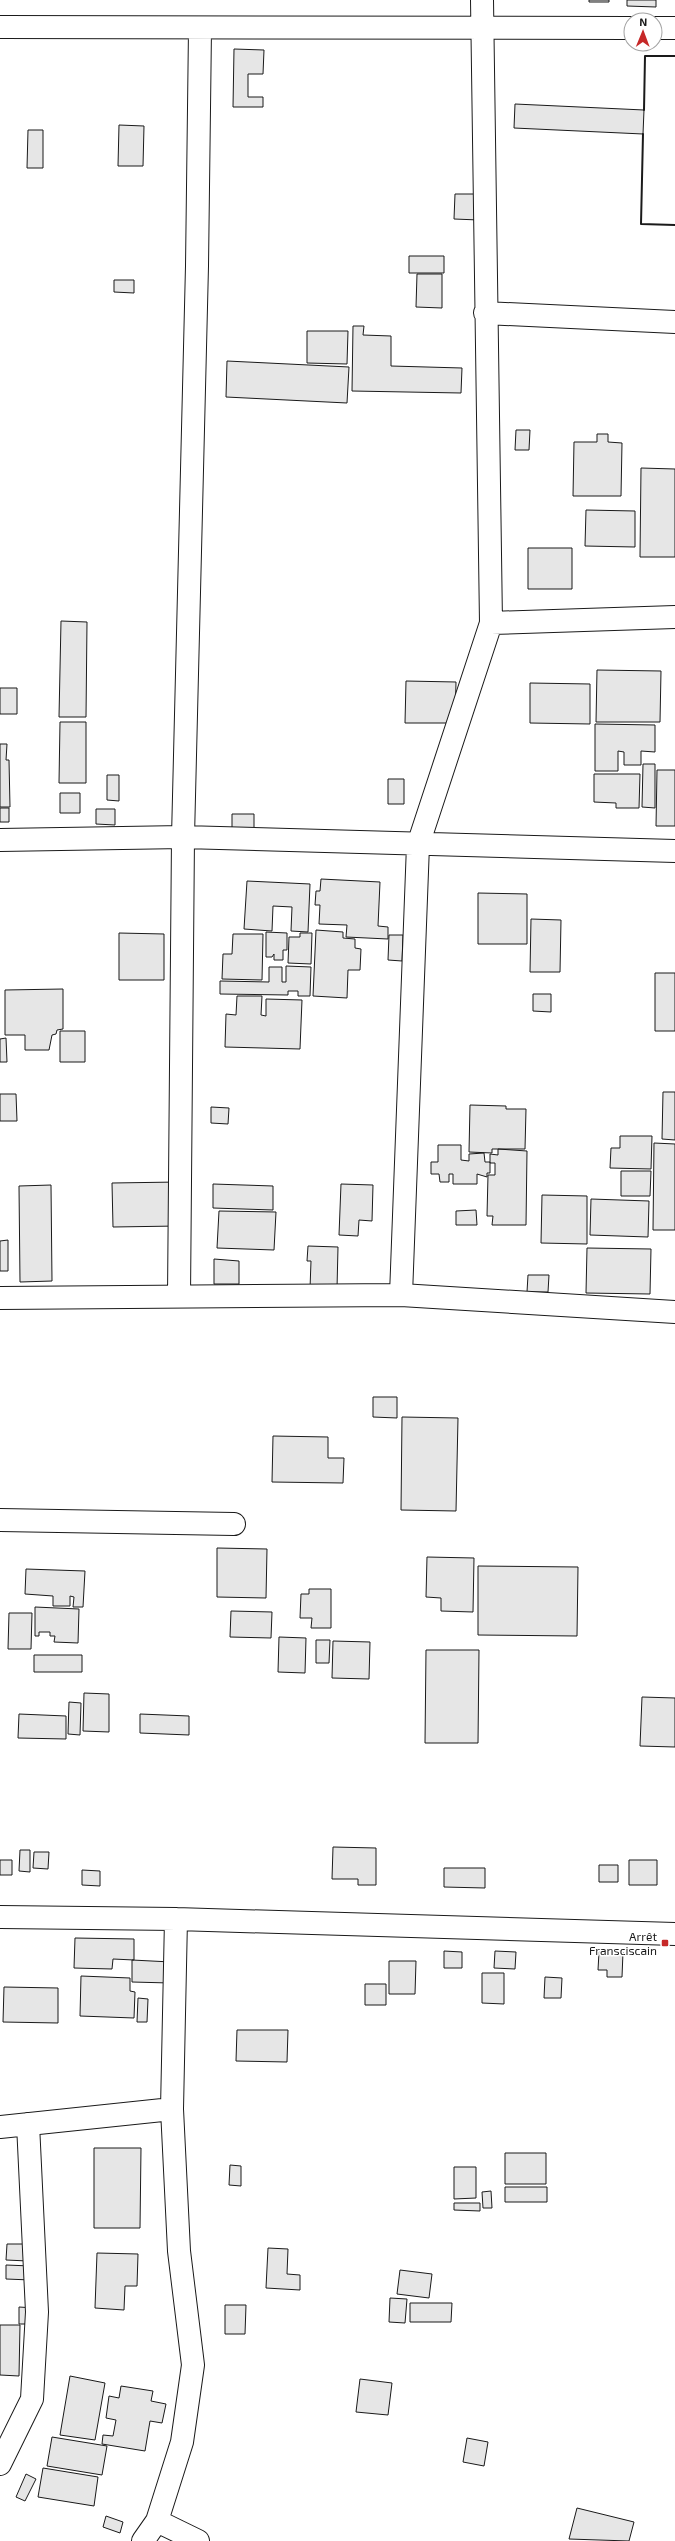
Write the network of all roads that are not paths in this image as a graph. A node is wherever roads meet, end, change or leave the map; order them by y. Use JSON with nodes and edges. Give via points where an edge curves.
{"nodes":[{"id":1,"x":482,"y":0,"type":"edge"},
{"id":2,"x":0,"y":27,"type":"edge"},
{"id":3,"x":481,"y":28,"type":"junction"},
{"id":4,"x":623,"y":28,"type":"edge"},
{"id":5,"x":663,"y":28,"type":"edge"},
{"id":6,"x":675,"y":28,"type":"edge"},
{"id":7,"x":200,"y":29,"type":"junction"},
{"id":8,"x":485,"y":313,"type":"junction"},
{"id":9,"x":675,"y":322,"type":"edge"},
{"id":10,"x":675,"y":617,"type":"edge"},
{"id":11,"x":491,"y":623,"type":"junction"},
{"id":12,"x":183,"y":837,"type":"junction"},
{"id":13,"x":0,"y":840,"type":"edge"},
{"id":14,"x":418,"y":845,"type":"junction"},
{"id":15,"x":675,"y":852,"type":"edge"},
{"id":16,"x":401,"y":1295,"type":"junction"},
{"id":17,"x":179,"y":1296,"type":"junction"},
{"id":18,"x":0,"y":1298,"type":"edge"},
{"id":19,"x":675,"y":1312,"type":"edge"},
{"id":20,"x":0,"y":1520,"type":"edge"},
{"id":21,"x":234,"y":1524,"type":"dead end"},
{"id":22,"x":0,"y":1916,"type":"edge"},
{"id":23,"x":176,"y":1919,"type":"junction"},
{"id":24,"x":675,"y":1934,"type":"edge"},
{"id":25,"x":172,"y":2109,"type":"junction"},
{"id":26,"x":28,"y":2124,"type":"junction"},
{"id":27,"x":0,"y":2127,"type":"edge"},
{"id":28,"x":8,"y":2431,"type":"edge"},
{"id":29,"x":0,"y":2464,"type":"edge"},
{"id":30,"x":157,"y":2521,"type":"junction"},
{"id":31,"x":143,"y":2541,"type":"edge"},
{"id":32,"x":198,"y":2541,"type":"edge"}],
"edges":[{"from":1,"to":3,"type":"street"},
{"from":2,"to":7,"type":"street"},
{"from":3,"to":4,"type":"street"},
{"from":3,"to":7,"type":"street"},
{"from":3,"to":8,"type":"street"},
{"from":5,"to":6,"type":"street"},
{"from":7,"to":12,"type":"street"},
{"from":8,"to":9,"type":"street"},
{"from":8,"to":11,"type":"street"},
{"from":10,"to":11,"type":"street"},
{"from":11,"to":14,"type":"street"},
{"from":12,"to":13,"type":"street"},
{"from":12,"to":14,"type":"street"},
{"from":12,"to":17,"type":"street"},
{"from":14,"to":15,"type":"street"},
{"from":14,"to":16,"type":"street"},
{"from":16,"to":17,"type":"street"},
{"from":16,"to":19,"type":"street"},
{"from":17,"to":18,"type":"street"},
{"from":20,"to":21,"type":"street"},
{"from":22,"to":23,"type":"street"},
{"from":23,"to":24,"type":"street"},
{"from":23,"to":25,"type":"street"},
{"from":25,"to":26,"type":"street"},
{"from":25,"to":30,"type":"street","via":[[179,2250],[193,2365],[182,2442]]},
{"from":26,"to":27,"type":"street"},
{"from":26,"to":28,"type":"street","via":[[37,2312],[32,2399]]},
{"from":28,"to":29,"type":"street"},
{"from":30,"to":31,"type":"street"},
{"from":30,"to":32,"type":"street"}]}
